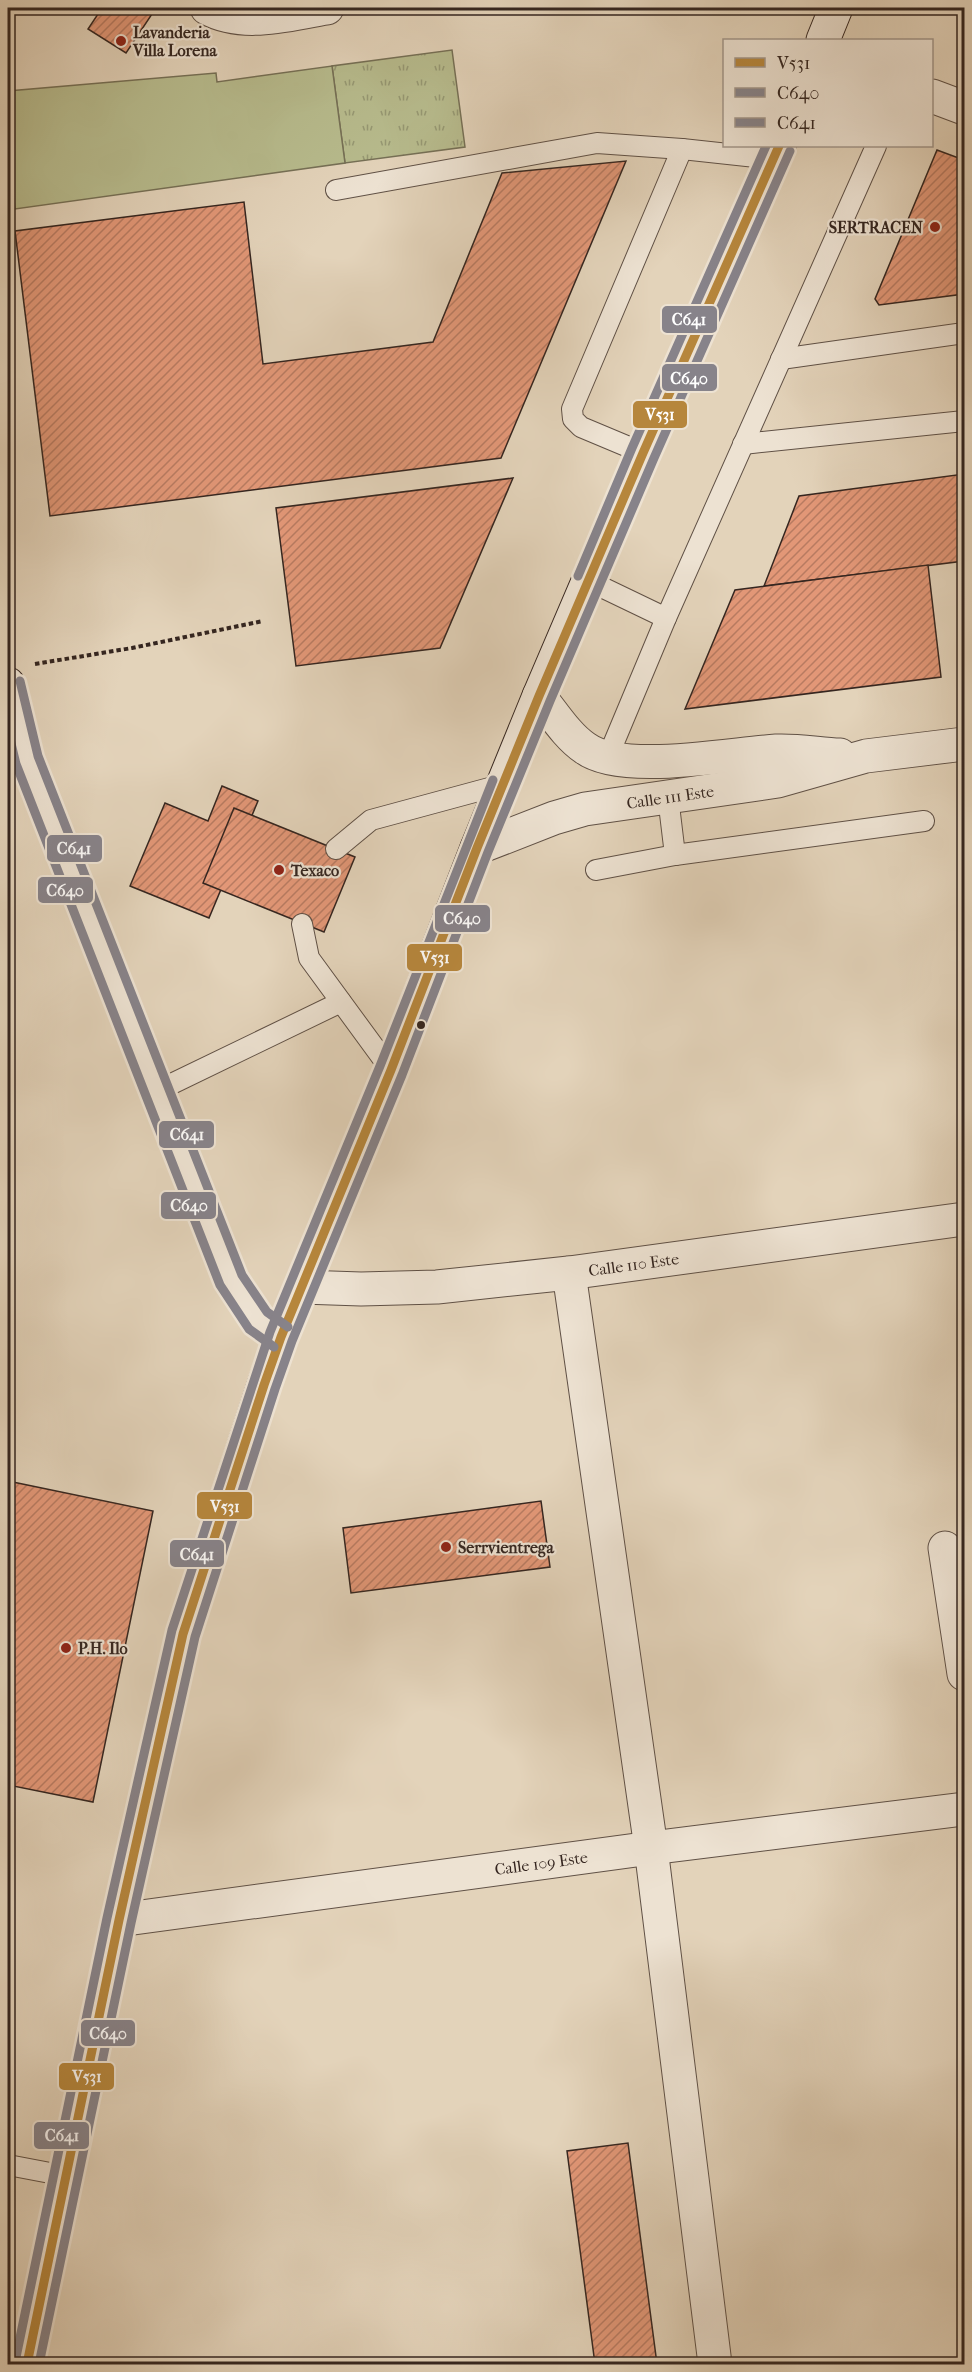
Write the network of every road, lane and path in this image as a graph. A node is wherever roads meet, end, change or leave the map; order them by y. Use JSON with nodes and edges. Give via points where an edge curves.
{"nodes":[{"id":1,"x":207,"y":8,"type":"edge"},
{"id":2,"x":327,"y":8,"type":"edge"},
{"id":3,"x":836,"y":8,"type":"edge"},
{"id":4,"x":823,"y":39,"type":"edge"},
{"id":5,"x":933,"y":96,"type":"edge"},
{"id":6,"x":964,"y":108,"type":"edge"},
{"id":7,"x":876,"y":147,"type":"edge"},
{"id":8,"x":682,"y":149,"type":"junction"},
{"id":9,"x":777,"y":152,"type":"edge"},
{"id":10,"x":336,"y":190,"type":"dead end"},
{"id":11,"x":964,"y":333,"type":"edge"},
{"id":12,"x":781,"y":359,"type":"junction"},
{"id":13,"x":964,"y":421,"type":"edge"},
{"id":14,"x":743,"y":444,"type":"junction"},
{"id":15,"x":643,"y":453,"type":"junction"},
{"id":16,"x":590,"y":581,"type":"junction"},
{"id":17,"x":666,"y":618,"type":"junction"},
{"id":18,"x":263,"y":621,"type":"dead end"},
{"id":19,"x":19,"y":675,"type":"edge"},
{"id":20,"x":539,"y":696,"type":"junction"},
{"id":21,"x":964,"y":744,"type":"edge"},
{"id":22,"x":866,"y":756,"type":"junction"},
{"id":23,"x":607,"y":759,"type":"junction"},
{"id":24,"x":504,"y":784,"type":"junction"},
{"id":25,"x":668,"y":797,"type":"junction"},
{"id":26,"x":924,"y":821,"type":"dead end"},
{"id":27,"x":477,"y":848,"type":"junction"},
{"id":28,"x":336,"y":849,"type":"dead end"},
{"id":29,"x":675,"y":855,"type":"junction"},
{"id":30,"x":596,"y":870,"type":"dead end"},
{"id":31,"x":302,"y":924,"type":"dead end"},
{"id":32,"x":341,"y":1002,"type":"junction"},
{"id":33,"x":391,"y":1070,"type":"junction"},
{"id":34,"x":157,"y":1091,"type":"junction"},
{"id":35,"x":964,"y":1219,"type":"edge"},
{"id":36,"x":569,"y":1274,"type":"junction"},
{"id":37,"x":302,"y":1287,"type":"junction"},
{"id":38,"x":280,"y":1337,"type":"junction"},
{"id":39,"x":945,"y":1548,"type":"dead end"},
{"id":40,"x":964,"y":1674,"type":"edge"},
{"id":41,"x":964,"y":1809,"type":"edge"},
{"id":42,"x":651,"y":1848,"type":"junction"},
{"id":43,"x":119,"y":1920,"type":"junction"},
{"id":44,"x":8,"y":2165,"type":"edge"},
{"id":45,"x":66,"y":2176,"type":"junction"},
{"id":46,"x":27,"y":2364,"type":"edge"},
{"id":47,"x":715,"y":2364,"type":"edge"}],
"edges":[{"from":1,"to":2,"type":"street","via":[[219,14],[254,19]]},
{"from":3,"to":4,"type":"street"},
{"from":5,"to":6,"type":"street"},
{"from":7,"to":12,"type":"lane"},
{"from":8,"to":9,"type":"lane"},
{"from":8,"to":10,"type":"lane","via":[[597,143]]},
{"from":8,"to":15,"type":"lane","via":[[572,409],[573,419],[580,427]]},
{"from":9,"to":15,"type":"street"},
{"from":11,"to":12,"type":"lane"},
{"from":12,"to":14,"type":"lane"},
{"from":13,"to":14,"type":"lane"},
{"from":14,"to":17,"type":"lane"},
{"from":15,"to":16,"type":"street"},
{"from":16,"to":17,"type":"lane"},
{"from":16,"to":20,"type":"street"},
{"from":17,"to":23,"type":"lane"},
{"from":18,"to":19,"type":"path"},
{"from":19,"to":34,"type":"street","via":[[27,759]]},
{"from":20,"to":23,"type":"street","name":"Calle 111 Este","via":[[585,749]]},
{"from":20,"to":24,"type":"street"},
{"from":21,"to":22,"type":"street","name":"Calle 111 Este"},
{"from":22,"to":23,"type":"street","name":"Calle 111 Este","via":[[778,751],[637,763]]},
{"from":22,"to":25,"type":"street","name":"Calle 111 Este","via":[[778,781]]},
{"from":24,"to":27,"type":"street"},
{"from":24,"to":28,"type":"lane","via":[[371,820]]},
{"from":25,"to":27,"type":"street","name":"Calle 111 Este","via":[[585,809]]},
{"from":25,"to":29,"type":"lane"},
{"from":26,"to":29,"type":"lane"},
{"from":27,"to":33,"type":"street"},
{"from":29,"to":30,"type":"lane"},
{"from":31,"to":32,"type":"lane","via":[[309,958]]},
{"from":32,"to":33,"type":"lane"},
{"from":32,"to":34,"type":"lane"},
{"from":33,"to":37,"type":"street"},
{"from":34,"to":38,"type":"street","via":[[231,1281],[258,1321]]},
{"from":35,"to":36,"type":"street","name":"Calle 110 Este"},
{"from":36,"to":37,"type":"street","name":"Calle 110 Este","via":[[437,1287]]},
{"from":36,"to":42,"type":"street"},
{"from":37,"to":38,"type":"street"},
{"from":38,"to":43,"type":"street","via":[[183,1634]]},
{"from":39,"to":40,"type":"street"},
{"from":41,"to":42,"type":"street","name":"Calle 109 Este"},
{"from":42,"to":43,"type":"street","name":"Calle 109 Este"},
{"from":42,"to":47,"type":"street"},
{"from":43,"to":45,"type":"street"},
{"from":44,"to":45,"type":"lane"},
{"from":45,"to":46,"type":"street"}]}
